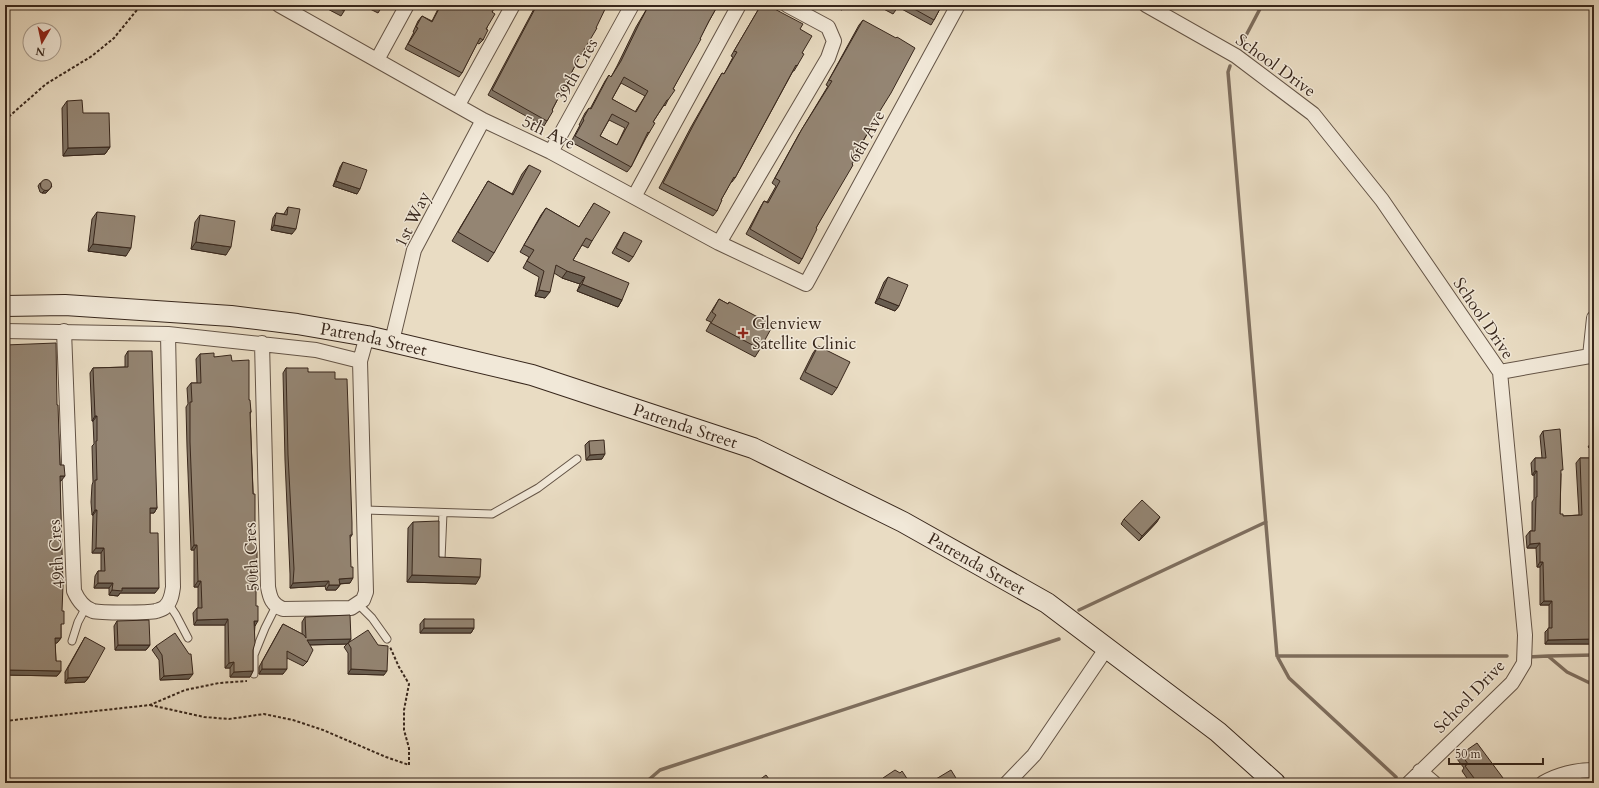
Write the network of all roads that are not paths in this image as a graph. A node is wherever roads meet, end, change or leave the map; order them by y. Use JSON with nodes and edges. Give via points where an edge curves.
{"nodes":[{"id":1,"x":407,"y":5,"type":"edge"},
{"id":2,"x":513,"y":5,"type":"edge"},
{"id":3,"x":632,"y":5,"type":"edge"},
{"id":4,"x":739,"y":5,"type":"edge"},
{"id":5,"x":787,"y":5,"type":"edge"},
{"id":6,"x":958,"y":5,"type":"edge"},
{"id":7,"x":1146,"y":5,"type":"edge"},
{"id":8,"x":286,"y":7,"type":"edge"},
{"id":9,"x":377,"y":60,"type":"junction"},
{"id":10,"x":458,"y":105,"type":"junction"},
{"id":11,"x":483,"y":120,"type":"junction"},
{"id":12,"x":551,"y":152,"type":"junction"},
{"id":13,"x":634,"y":197,"type":"junction"},
{"id":14,"x":719,"y":243,"type":"junction"},
{"id":15,"x":806,"y":284,"type":"joint"},
{"id":16,"x":5,"y":306,"type":"edge"},
{"id":17,"x":1594,"y":318,"type":"edge"},
{"id":18,"x":5,"y":331,"type":"edge"},
{"id":19,"x":64,"y":332,"type":"junction"},
{"id":20,"x":168,"y":334,"type":"junction"},
{"id":21,"x":367,"y":336,"type":"junction"},
{"id":22,"x":392,"y":341,"type":"junction"},
{"id":23,"x":262,"y":344,"type":"junction"},
{"id":24,"x":1592,"y":357,"type":"edge"},
{"id":25,"x":360,"y":361,"type":"junction"},
{"id":26,"x":1500,"y":372,"type":"junction"},
{"id":27,"x":577,"y":459,"type":"dead end"},
{"id":28,"x":365,"y":510,"type":"junction"},
{"id":29,"x":443,"y":514,"type":"junction"},
{"id":30,"x":441,"y":559,"type":"edge"},
{"id":31,"x":168,"y":603,"type":"junction"},
{"id":32,"x":358,"y":604,"type":"junction"},
{"id":33,"x":276,"y":606,"type":"junction"},
{"id":34,"x":86,"y":607,"type":"junction"},
{"id":35,"x":188,"y":638,"type":"dead end"},
{"id":36,"x":387,"y":639,"type":"road end"},
{"id":37,"x":72,"y":641,"type":"dead end"},
{"id":38,"x":1106,"y":649,"type":"junction"},
{"id":39,"x":254,"y":674,"type":"edge"},
{"id":40,"x":1594,"y":770,"type":"edge"},
{"id":41,"x":1420,"y":771,"type":"junction"},
{"id":42,"x":1560,"y":779,"type":"edge"},
{"id":43,"x":1007,"y":783,"type":"edge"},
{"id":44,"x":1275,"y":783,"type":"edge"},
{"id":45,"x":1409,"y":783,"type":"edge"},
{"id":46,"x":1434,"y":783,"type":"edge"},
{"id":47,"x":1543,"y":783,"type":"edge"}],
"edges":[{"from":1,"to":9,"type":"street"},
{"from":2,"to":10,"type":"street"},
{"from":3,"to":12,"type":"street","name":"39th Cres"},
{"from":4,"to":13,"type":"street"},
{"from":5,"to":14,"type":"street","via":[[828,26],[834,41],[828,58]]},
{"from":6,"to":15,"type":"street","name":"6th Ave"},
{"from":7,"to":26,"type":"street","name":"School Drive","via":[[1236,56],[1313,114],[1382,200]]},
{"from":8,"to":9,"type":"street","name":"5th Ave"},
{"from":9,"to":10,"type":"street","name":"5th Ave"},
{"from":10,"to":11,"type":"street","name":"5th Ave"},
{"from":11,"to":12,"type":"street","name":"5th Ave"},
{"from":11,"to":22,"type":"street","name":"1st Way","via":[[414,250]]},
{"from":12,"to":13,"type":"street","name":"5th Ave"},
{"from":13,"to":14,"type":"street","name":"5th Ave"},
{"from":14,"to":15,"type":"street","name":"5th Ave"},
{"from":16,"to":21,"type":"street","name":"Patrenda Street","via":[[65,305],[231,316]]},
{"from":17,"to":24,"type":"street"},
{"from":18,"to":19,"type":"street"},
{"from":19,"to":20,"type":"street"},
{"from":19,"to":34,"type":"street","name":"49th Cres","via":[[74,591],[78,600]]},
{"from":20,"to":23,"type":"street"},
{"from":20,"to":31,"type":"street","via":[[173,587]]},
{"from":21,"to":22,"type":"street","name":"Patrenda Street"},
{"from":21,"to":25,"type":"street"},
{"from":22,"to":38,"type":"street","name":"Patrenda Street","via":[[532,375],[753,448],[903,522],[1047,603]]},
{"from":23,"to":25,"type":"street","via":[[316,350]]},
{"from":23,"to":33,"type":"street","name":"50th Cres","via":[[268,587],[269,596]]},
{"from":24,"to":26,"type":"street"},
{"from":25,"to":28,"type":"street"},
{"from":26,"to":41,"type":"street","name":"School Drive","via":[[1525,635],[1524,663],[1512,683]]},
{"from":27,"to":29,"type":"lane","via":[[538,488],[499,512]]},
{"from":28,"to":29,"type":"lane"},
{"from":28,"to":32,"type":"street","via":[[367,582],[363,600]]},
{"from":29,"to":30,"type":"lane"},
{"from":31,"to":34,"type":"street","via":[[156,611],[104,612]]},
{"from":31,"to":35,"type":"lane"},
{"from":32,"to":33,"type":"street","name":"50th Cres","via":[[351,608],[287,609]]},
{"from":32,"to":36,"type":"lane"},
{"from":33,"to":39,"type":"lane","via":[[254,655]]},
{"from":34,"to":37,"type":"lane"},
{"from":38,"to":43,"type":"street","via":[[1034,755]]},
{"from":38,"to":44,"type":"street","name":"Patrenda Street","via":[[1218,732]]},
{"from":40,"to":42,"type":"street","via":[[1580,770]]},
{"from":41,"to":45,"type":"street","name":"School Drive"},
{"from":41,"to":46,"type":"street"},
{"from":42,"to":47,"type":"street"}]}
